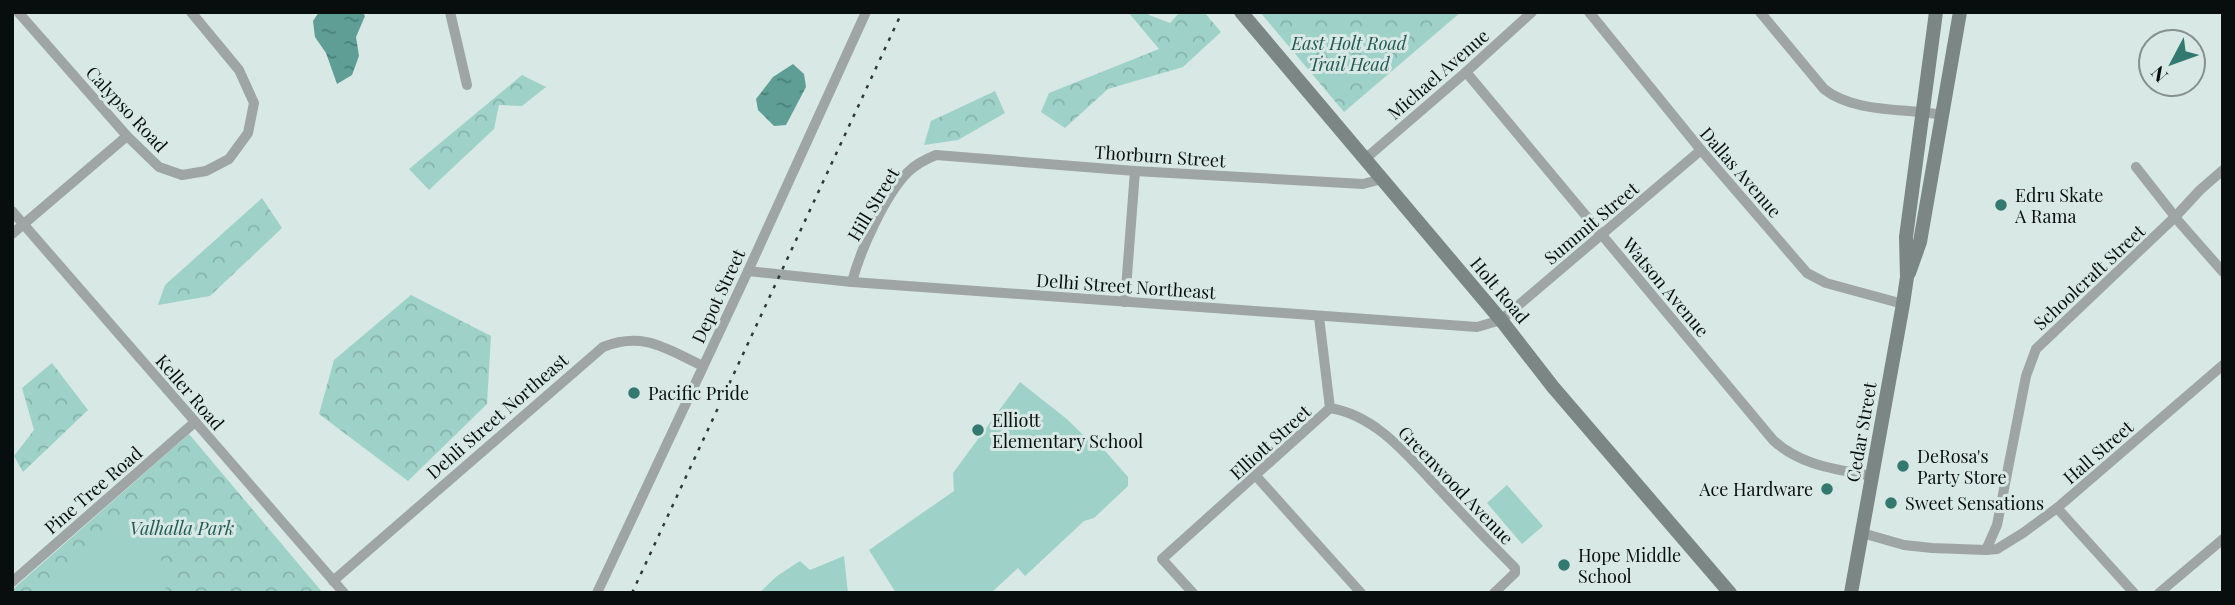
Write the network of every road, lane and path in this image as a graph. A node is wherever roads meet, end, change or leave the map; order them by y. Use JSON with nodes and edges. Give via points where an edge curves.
{"nodes":[{"id":1,"x":18,"y":12,"type":"edge"},
{"id":2,"x":191,"y":12,"type":"edge"},
{"id":3,"x":450,"y":12,"type":"edge"},
{"id":4,"x":866,"y":12,"type":"edge"},
{"id":5,"x":1241,"y":12,"type":"edge"},
{"id":6,"x":1532,"y":12,"type":"edge"},
{"id":7,"x":1589,"y":12,"type":"edge"},
{"id":8,"x":1760,"y":12,"type":"edge"},
{"id":9,"x":1939,"y":12,"type":"edge"},
{"id":10,"x":1958,"y":19,"type":"edge"},
{"id":11,"x":1466,"y":72,"type":"junction"},
{"id":12,"x":467,"y":85,"type":"dead end"},
{"id":13,"x":1923,"y":111,"type":"junction"},
{"id":14,"x":1942,"y":115,"type":"junction"},
{"id":15,"x":127,"y":136,"type":"junction"},
{"id":16,"x":1700,"y":150,"type":"junction"},
{"id":17,"x":936,"y":155,"type":"joint"},
{"id":18,"x":1365,"y":159,"type":"junction"},
{"id":19,"x":2136,"y":167,"type":"dead end"},
{"id":20,"x":2223,"y":170,"type":"edge"},
{"id":21,"x":1135,"y":171,"type":"junction"},
{"id":22,"x":1382,"y":179,"type":"junction"},
{"id":23,"x":12,"y":211,"type":"edge"},
{"id":24,"x":2175,"y":217,"type":"junction"},
{"id":25,"x":23,"y":224,"type":"junction"},
{"id":26,"x":12,"y":234,"type":"edge"},
{"id":27,"x":1602,"y":235,"type":"junction"},
{"id":28,"x":748,"y":271,"type":"junction"},
{"id":29,"x":2223,"y":272,"type":"edge"},
{"id":30,"x":1907,"y":277,"type":"junction"},
{"id":31,"x":852,"y":282,"type":"junction"},
{"id":32,"x":1125,"y":302,"type":"junction"},
{"id":33,"x":1903,"y":304,"type":"junction"},
{"id":34,"x":1319,"y":317,"type":"junction"},
{"id":35,"x":1501,"y":320,"type":"junction"},
{"id":36,"x":2223,"y":365,"type":"edge"},
{"id":37,"x":702,"y":366,"type":"junction"},
{"id":38,"x":1330,"y":408,"type":"junction"},
{"id":39,"x":195,"y":422,"type":"junction"},
{"id":40,"x":1255,"y":476,"type":"junction"},
{"id":41,"x":1872,"y":476,"type":"junction"},
{"id":42,"x":2057,"y":508,"type":"junction"},
{"id":43,"x":1862,"y":533,"type":"junction"},
{"id":44,"x":2223,"y":539,"type":"edge"},
{"id":45,"x":1986,"y":550,"type":"junction"},
{"id":46,"x":333,"y":580,"type":"junction"},
{"id":47,"x":12,"y":582,"type":"edge"},
{"id":48,"x":344,"y":593,"type":"edge"},
{"id":49,"x":597,"y":593,"type":"edge"},
{"id":50,"x":1193,"y":593,"type":"edge"},
{"id":51,"x":1361,"y":593,"type":"edge"},
{"id":52,"x":1494,"y":593,"type":"edge"},
{"id":53,"x":1730,"y":593,"type":"edge"},
{"id":54,"x":1852,"y":593,"type":"edge"},
{"id":55,"x":2134,"y":593,"type":"edge"},
{"id":56,"x":2159,"y":593,"type":"edge"}],
"edges":[{"from":1,"to":15,"type":"street","name":"Calypso Road"},
{"from":2,"to":15,"type":"street","name":"Calypso Road","via":[[239,70],[254,103],[248,134],[229,159],[206,171],[182,175],[159,167]]},
{"from":3,"to":12,"type":"street"},
{"from":4,"to":28,"type":"street","name":"Depot Street"},
{"from":5,"to":18,"type":"main road","name":"Holt Road"},
{"from":6,"to":11,"type":"street","name":"Michael Avenue"},
{"from":7,"to":16,"type":"street","name":"Dallas Avenue"},
{"from":8,"to":13,"type":"street","via":[[1834,97],[1849,103]]},
{"from":9,"to":10,"type":"main road","via":[[1943,22]]},
{"from":9,"to":13,"type":"main road"},
{"from":10,"to":14,"type":"main road"},
{"from":11,"to":18,"type":"street","name":"Michael Avenue"},
{"from":11,"to":27,"type":"street","name":"Watson Avenue"},
{"from":13,"to":14,"type":"street"},
{"from":13,"to":30,"type":"main road","via":[[1905,249]]},
{"from":14,"to":30,"type":"main road","via":[[1920,243]]},
{"from":15,"to":25,"type":"street"},
{"from":16,"to":27,"type":"street","name":"Summit Street"},
{"from":16,"to":33,"type":"street","name":"Dallas Avenue","via":[[1807,273],[1826,283]]},
{"from":17,"to":21,"type":"street","name":"Thorburn Street"},
{"from":17,"to":31,"type":"street","name":"Hill Street","via":[[907,173],[896,189],[867,239]]},
{"from":18,"to":22,"type":"main road","name":"Holt Road"},
{"from":19,"to":24,"type":"street"},
{"from":20,"to":24,"type":"street","name":"Schoolcraft Street"},
{"from":21,"to":22,"type":"street","name":"Thorburn Street","via":[[1363,184]]},
{"from":21,"to":32,"type":"street"},
{"from":22,"to":35,"type":"main road","name":"Holt Road"},
{"from":23,"to":25,"type":"street","name":"Keller Road"},
{"from":24,"to":29,"type":"street"},
{"from":24,"to":45,"type":"street","name":"Schoolcraft Street","via":[[2036,349],[2026,376],[1997,525]]},
{"from":25,"to":26,"type":"street"},
{"from":25,"to":39,"type":"street","name":"Keller Road"},
{"from":27,"to":35,"type":"street","name":"Summit Street"},
{"from":27,"to":41,"type":"street","name":"Watson Avenue","via":[[1783,449],[1815,465]]},
{"from":28,"to":31,"type":"street","name":"Delhi Street Northeast"},
{"from":28,"to":37,"type":"street","name":"Depot Street"},
{"from":30,"to":33,"type":"main road","name":"Cedar Street"},
{"from":31,"to":32,"type":"street","name":"Delhi Street Northeast"},
{"from":32,"to":34,"type":"street","name":"Delhi Street Northeast"},
{"from":33,"to":41,"type":"main road","name":"Cedar Street"},
{"from":34,"to":35,"type":"street","name":"Delhi Street Northeast","via":[[1477,327]]},
{"from":34,"to":38,"type":"street","name":"Elliott Street"},
{"from":35,"to":53,"type":"main road","name":"Holt Road"},
{"from":36,"to":42,"type":"street","name":"Hall Street"},
{"from":37,"to":46,"type":"street","name":"Dehli Street Northeast","via":[[638,339],[603,347]]},
{"from":37,"to":49,"type":"street","name":"Depot Street"},
{"from":38,"to":40,"type":"street","name":"Elliott Street"},
{"from":38,"to":52,"type":"street","name":"Greenwood Avenue","via":[[1360,417],[1393,441],[1515,568]]},
{"from":39,"to":46,"type":"street","name":"Keller Road"},
{"from":39,"to":47,"type":"street","name":"Pine Tree Road"},
{"from":40,"to":50,"type":"street","name":"Elliott Street","via":[[1163,559]]},
{"from":40,"to":51,"type":"street"},
{"from":41,"to":43,"type":"main road","name":"Cedar Street"},
{"from":42,"to":45,"type":"street","name":"Hall Street","via":[[2010,542]]},
{"from":42,"to":55,"type":"street"},
{"from":43,"to":45,"type":"street","via":[[1904,545]]},
{"from":43,"to":54,"type":"main road","name":"Cedar Street"},
{"from":44,"to":56,"type":"street"},
{"from":46,"to":48,"type":"street","name":"Keller Road"}]}
